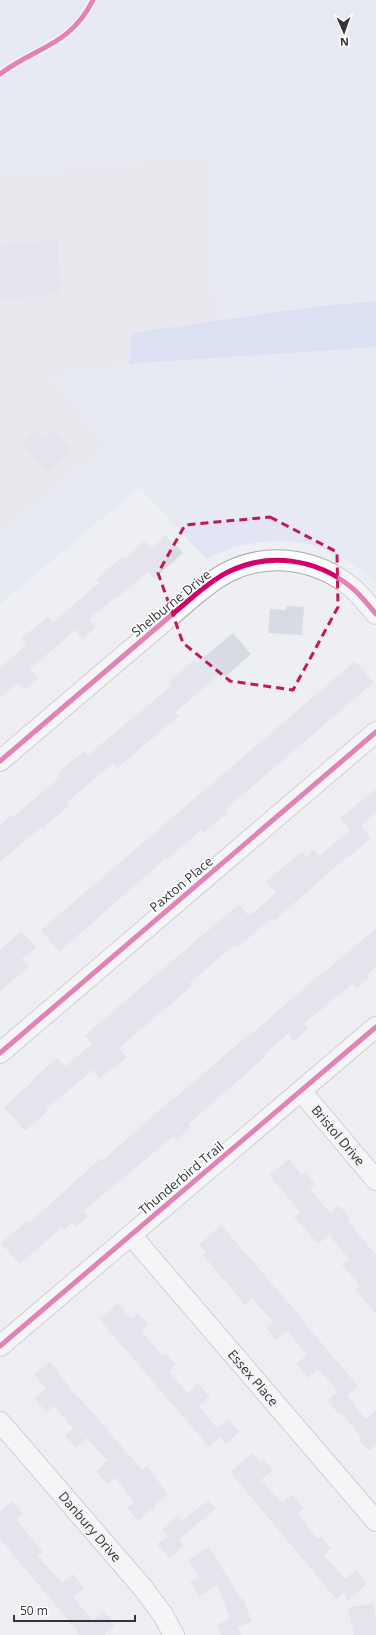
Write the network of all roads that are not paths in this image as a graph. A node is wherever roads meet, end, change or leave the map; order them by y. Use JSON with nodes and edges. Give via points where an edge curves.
{"nodes":[{"id":1,"x":376,"y":614,"type":"edge"},
{"id":2,"x":376,"y":732,"type":"edge"},
{"id":3,"x":0,"y":761,"type":"edge"},
{"id":4,"x":376,"y":1026,"type":"edge"},
{"id":5,"x":0,"y":1053,"type":"edge"},
{"id":6,"x":301,"y":1092,"type":"junction"},
{"id":7,"x":376,"y":1180,"type":"edge"},
{"id":8,"x":131,"y":1235,"type":"junction"},
{"id":9,"x":0,"y":1346,"type":"edge"},
{"id":10,"x":0,"y":1422,"type":"edge"},
{"id":11,"x":376,"y":1521,"type":"edge"},
{"id":12,"x":174,"y":1635,"type":"edge"}],
"edges":[{"from":1,"to":3,"type":"street","name":"Shelburne Drive","via":[[352,587],[315,566],[287,559],[268,560],[229,571],[195,595]]},
{"from":2,"to":5,"type":"street","name":"Paxton Place"},
{"from":4,"to":6,"type":"street","name":"Thunderbird Trail"},
{"from":6,"to":7,"type":"street","name":"Bristol Drive"},
{"from":6,"to":8,"type":"street","name":"Thunderbird Trail"},
{"from":8,"to":9,"type":"street","name":"Thunderbird Trail"},
{"from":8,"to":11,"type":"street","name":"Essex Place"},
{"from":10,"to":12,"type":"street","name":"Danbury Drive","via":[[143,1588],[163,1614]]}]}
